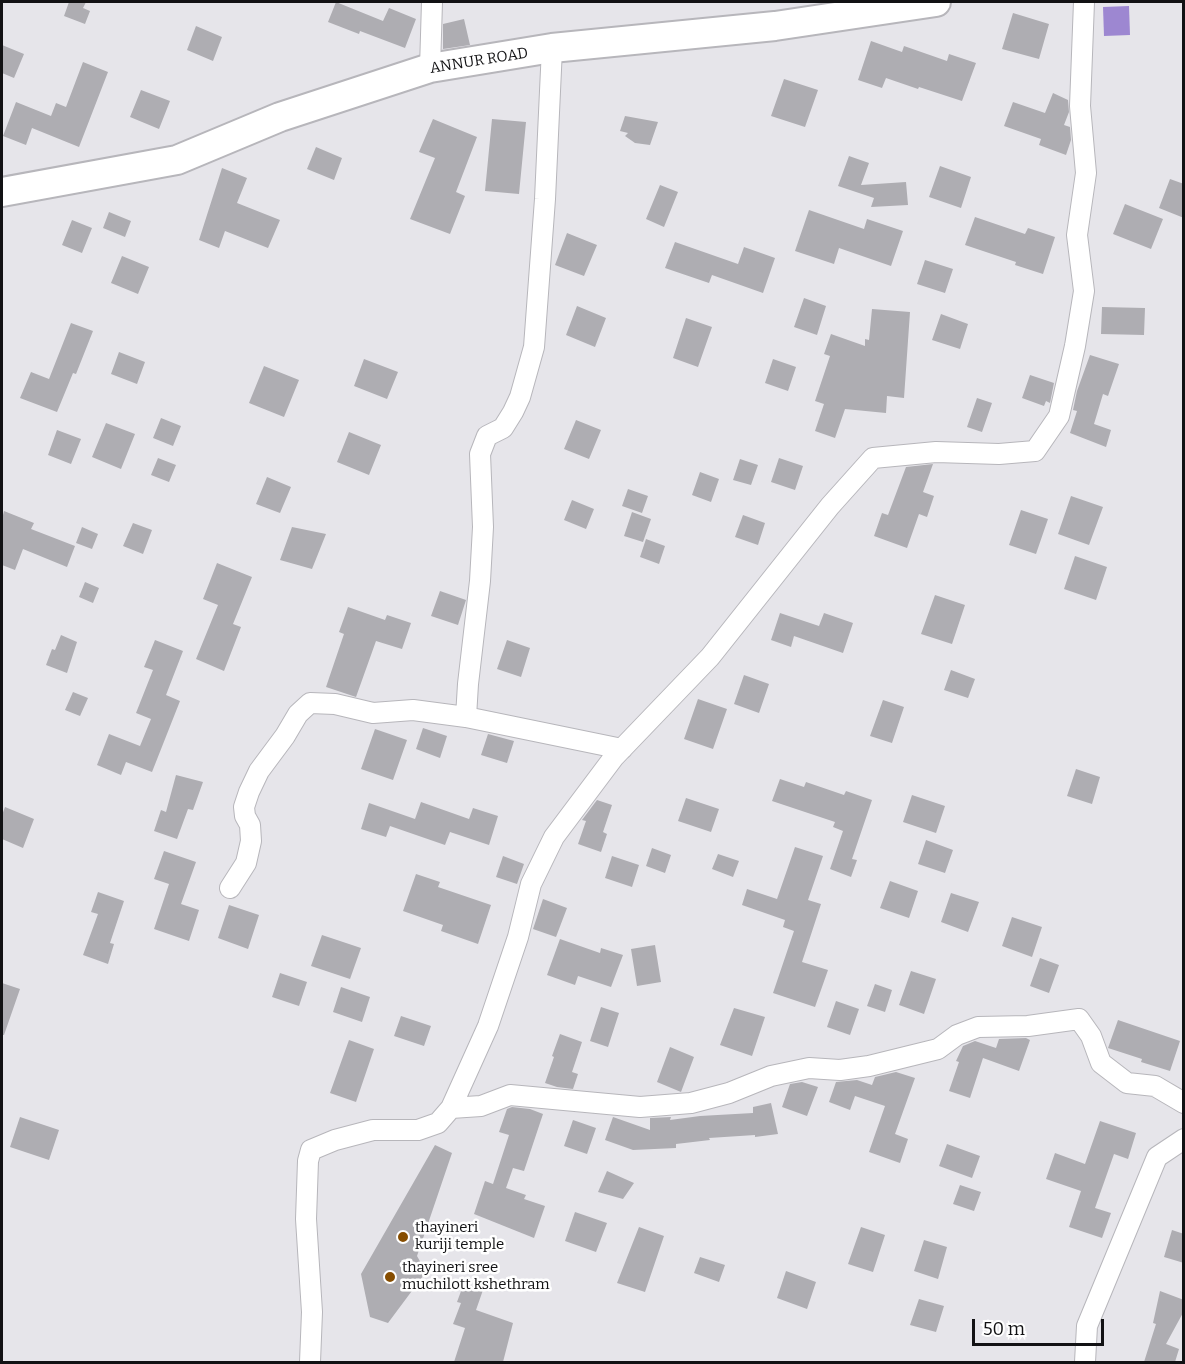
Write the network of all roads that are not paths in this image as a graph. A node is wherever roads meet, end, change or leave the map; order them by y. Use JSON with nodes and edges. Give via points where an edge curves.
{"nodes":[{"id":1,"x":432,"y":2,"type":"edge"},
{"id":2,"x":936,"y":2,"type":"edge"},
{"id":3,"x":1084,"y":2,"type":"edge"},
{"id":4,"x":552,"y":48,"type":"junction"},
{"id":5,"x":430,"y":68,"type":"junction"},
{"id":6,"x":2,"y":192,"type":"edge"},
{"id":7,"x":466,"y":717,"type":"junction"},
{"id":8,"x":622,"y":749,"type":"junction"},
{"id":9,"x":230,"y":888,"type":"dead end"},
{"id":10,"x":1184,"y":1103,"type":"edge"},
{"id":11,"x":451,"y":1108,"type":"junction"},
{"id":12,"x":1184,"y":1139,"type":"edge"},
{"id":13,"x":310,"y":1362,"type":"edge"},
{"id":14,"x":1085,"y":1362,"type":"edge"}],
"edges":[{"from":1,"to":5,"type":"street"},
{"from":2,"to":4,"type":"main road","name":"ANNUR ROAD","via":[[775,26]]},
{"from":3,"to":8,"type":"street","via":[[1080,106],[1086,173],[1077,235],[1084,291],[1059,416],[1035,451],[936,452],[873,458],[710,657]]},
{"from":4,"to":5,"type":"main road","name":"ANNUR ROAD"},
{"from":4,"to":7,"type":"street","via":[[534,347],[513,412],[503,428],[487,436],[480,454],[483,527]]},
{"from":5,"to":6,"type":"main road","name":"ANNUR ROAD","via":[[280,117],[177,160]]},
{"from":7,"to":8,"type":"street"},
{"from":7,"to":9,"type":"street","via":[[413,710],[373,713],[310,703],[298,714],[249,792],[244,807],[251,842],[246,863]]},
{"from":8,"to":11,"type":"street","via":[[554,837],[531,884],[488,1026]]},
{"from":10,"to":11,"type":"street","via":[[1155,1086],[1127,1083],[1101,1063],[1091,1036],[1079,1019],[978,1027],[957,1035],[938,1049],[869,1066],[840,1070],[809,1068],[771,1076],[691,1103],[640,1107],[510,1095],[481,1106]]},
{"from":11,"to":13,"type":"street","via":[[438,1123],[418,1130],[373,1130],[311,1150],[306,1219],[312,1312]]},
{"from":12,"to":14,"type":"street","via":[[1157,1156],[1087,1326]]}]}
